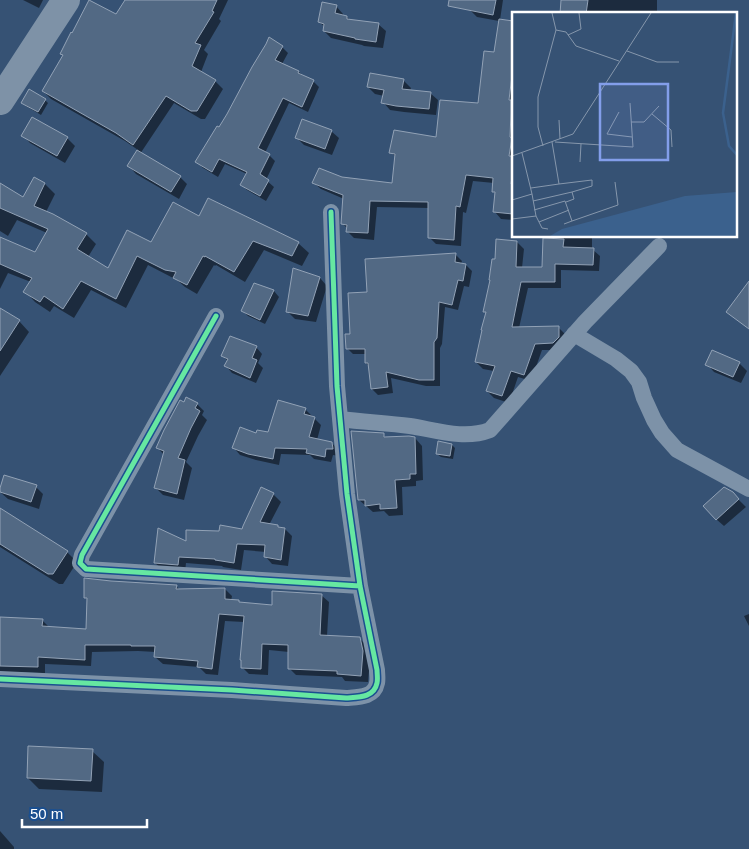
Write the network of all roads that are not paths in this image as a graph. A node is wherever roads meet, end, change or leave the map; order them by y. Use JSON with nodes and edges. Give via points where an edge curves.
{"nodes":[{"id":1,"x":66,"y":0,"type":"edge"},
{"id":2,"x":0,"y":100,"type":"edge"},
{"id":3,"x":331,"y":212,"type":"dead end"},
{"id":4,"x":659,"y":246,"type":"dead end"},
{"id":5,"x":216,"y":316,"type":"dead end"},
{"id":6,"x":574,"y":334,"type":"junction"},
{"id":7,"x":340,"y":419,"type":"junction"},
{"id":8,"x":749,"y":490,"type":"edge"},
{"id":9,"x":360,"y":586,"type":"junction"},
{"id":10,"x":0,"y":679,"type":"edge"}],
"edges":[{"from":1,"to":2,"type":"highway"},
{"from":3,"to":7,"type":"street"},
{"from":4,"to":6,"type":"street"},
{"from":5,"to":9,"type":"street","via":[[80,563],[86,569]]},
{"from":6,"to":7,"type":"street","via":[[490,430],[481,434],[464,435]]},
{"from":6,"to":8,"type":"street","via":[[631,371],[639,382],[654,420],[678,450]]},
{"from":7,"to":9,"type":"street"},
{"from":9,"to":10,"type":"street","via":[[377,670],[377,684],[364,697]]}]}
